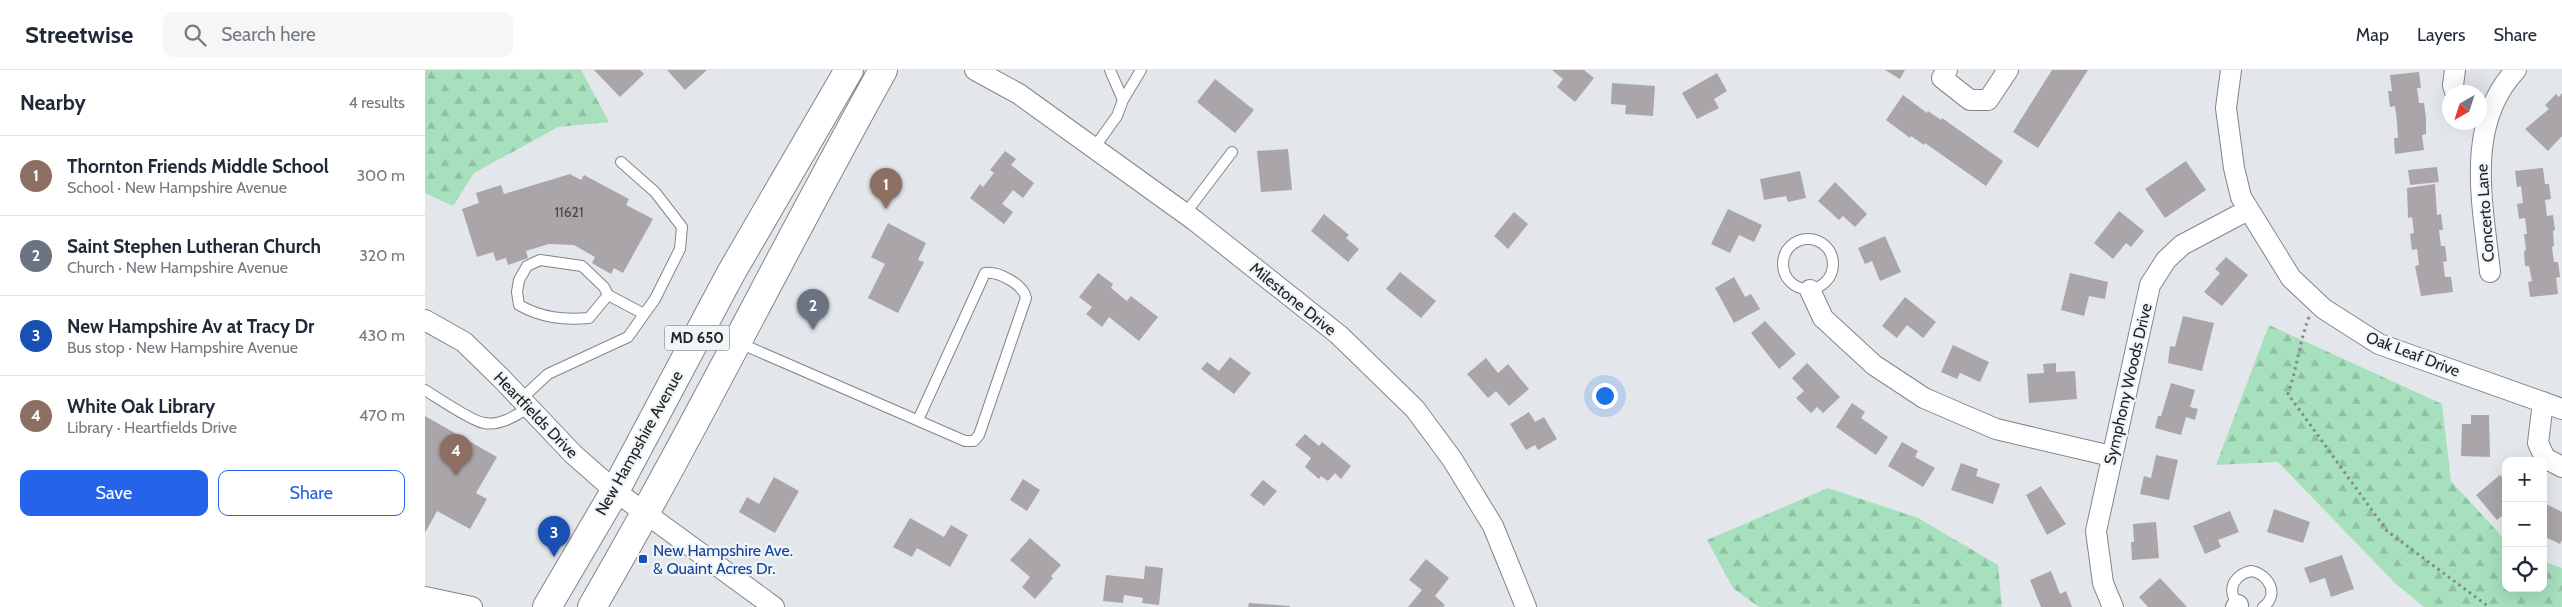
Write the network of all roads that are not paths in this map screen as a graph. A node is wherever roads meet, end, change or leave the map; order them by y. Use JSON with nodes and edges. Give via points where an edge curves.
{"nodes":[{"id":1,"x":849,"y":70,"type":"edge"},
{"id":2,"x":868,"y":70,"type":"edge"},
{"id":3,"x":883,"y":70,"type":"edge"},
{"id":4,"x":975,"y":70,"type":"edge"},
{"id":5,"x":1110,"y":70,"type":"edge"},
{"id":6,"x":1141,"y":70,"type":"edge"},
{"id":7,"x":1947,"y":70,"type":"edge"},
{"id":8,"x":2008,"y":70,"type":"edge"},
{"id":9,"x":2231,"y":70,"type":"edge"},
{"id":10,"x":2455,"y":70,"type":"edge"},
{"id":11,"x":2516,"y":70,"type":"edge"},
{"id":12,"x":2453,"y":85,"type":"edge"},
{"id":13,"x":1123,"y":100,"type":"junction"},
{"id":14,"x":2487,"y":116,"type":"edge"},
{"id":15,"x":853,"y":124,"type":"junction"},
{"id":16,"x":2482,"y":130,"type":"edge"},
{"id":17,"x":1094,"y":148,"type":"junction"},
{"id":18,"x":1232,"y":152,"type":"dead end"},
{"id":19,"x":621,"y":162,"type":"dead end"},
{"id":20,"x":2248,"y":210,"type":"junction"},
{"id":21,"x":1185,"y":214,"type":"junction"},
{"id":22,"x":2490,"y":272,"type":"dead end"},
{"id":23,"x":1810,"y":290,"type":"junction"},
{"id":24,"x":608,"y":294,"type":"junction"},
{"id":25,"x":645,"y":314,"type":"junction"},
{"id":26,"x":425,"y":320,"type":"edge"},
{"id":27,"x":737,"y":342,"type":"junction"},
{"id":28,"x":425,"y":390,"type":"edge"},
{"id":29,"x":2543,"y":402,"type":"junction"},
{"id":30,"x":524,"y":403,"type":"junction"},
{"id":31,"x":2562,"y":409,"type":"edge"},
{"id":32,"x":919,"y":420,"type":"junction"},
{"id":33,"x":2111,"y":456,"type":"junction"},
{"id":34,"x":2562,"y":467,"type":"edge"},
{"id":35,"x":615,"y":491,"type":"junction"},
{"id":36,"x":646,"y":514,"type":"junction"},
{"id":37,"x":425,"y":597,"type":"edge"},
{"id":38,"x":2238,"y":606,"type":"edge"},
{"id":39,"x":472,"y":607,"type":"edge"},
{"id":40,"x":547,"y":607,"type":"edge"},
{"id":41,"x":592,"y":607,"type":"edge"},
{"id":42,"x":774,"y":607,"type":"edge"},
{"id":43,"x":1526,"y":607,"type":"edge"},
{"id":44,"x":2113,"y":607,"type":"edge"},
{"id":45,"x":2263,"y":607,"type":"edge"}],
"edges":[{"from":1,"to":35,"type":"main road","name":"New Hampshire Avenue","number":"MD 650","via":[[731,273]]},
{"from":2,"to":15,"type":"main road","via":[[848,108]]},
{"from":3,"to":15,"type":"main road","number":"MD 650"},
{"from":4,"to":17,"type":"street","name":"Milestone Drive","via":[[1019,94]]},
{"from":5,"to":13,"type":"lane"},
{"from":6,"to":13,"type":"lane"},
{"from":7,"to":8,"type":"street","via":[[1941,78],[1970,100],[1988,100]]},
{"from":9,"to":20,"type":"street","name":"Oak Leaf Drive","via":[[2226,108],[2234,168],[2241,198]]},
{"from":10,"to":12,"type":"street"},
{"from":11,"to":14,"type":"street","name":"Concerto Lane"},
{"from":13,"to":17,"type":"lane","via":[[1117,116]]},
{"from":15,"to":27,"type":"main road","number":"MD 650"},
{"from":16,"to":22,"type":"street","name":"Concerto Lane","via":[[2479,165]]},
{"from":17,"to":21,"type":"street","name":"Milestone Drive"},
{"from":18,"to":21,"type":"lane"},
{"from":19,"to":25,"type":"lane","via":[[655,192],[682,227],[680,249]]},
{"from":20,"to":29,"type":"street","name":"Oak Leaf Drive","via":[[2291,278],[2325,309],[2359,333],[2379,344]]},
{"from":20,"to":33,"type":"street","name":"Symphony Woods Drive","via":[[2182,245],[2166,260],[2150,285]]},
{"from":21,"to":43,"type":"street","name":"Milestone Drive","via":[[1339,335],[1415,409],[1452,458],[1493,526]]},
{"from":23,"to":23,"type":"lane","via":[[1831,276],[1833,262],[1829,250],[1822,243],[1805,239],[1790,247],[1783,262],[1787,278],[1793,285]]},
{"from":23,"to":33,"type":"street","via":[[1823,318],[1874,365],[1924,398],[1996,429]]},
{"from":24,"to":24,"type":"lane","via":[[589,318],[567,320],[536,315],[519,305],[517,292],[527,266],[540,260],[581,266]]},
{"from":24,"to":25,"type":"lane"},
{"from":25,"to":30,"type":"lane","via":[[628,338],[548,374]]},
{"from":26,"to":30,"type":"street","name":"Heartfields Drive","via":[[464,342]]},
{"from":27,"to":32,"type":"lane"},
{"from":27,"to":36,"type":"main road","number":"MD 650"},
{"from":28,"to":30,"type":"lane","via":[[483,424],[521,413]]},
{"from":29,"to":31,"type":"street","name":"Oak Leaf Drive"},
{"from":29,"to":34,"type":"street","via":[[2538,443],[2545,458]]},
{"from":30,"to":35,"type":"street","name":"Heartfields Drive","via":[[573,454]]},
{"from":32,"to":32,"type":"lane","via":[[965,441],[973,441],[979,435],[1026,298],[1019,285],[985,272]]},
{"from":33,"to":44,"type":"street","name":"Symphony Woods Drive","via":[[2097,531],[2103,583]]},
{"from":35,"to":36,"type":"street","name":"Heartfields Drive"},
{"from":35,"to":40,"type":"main road","name":"New Hampshire Avenue","number":"MD 650"},
{"from":36,"to":41,"type":"main road","number":"MD 650"},
{"from":36,"to":42,"type":"street","name":"Heartfields Drive"},
{"from":37,"to":39,"type":"street"},
{"from":38,"to":45,"type":"lane","via":[[2233,598],[2233,583],[2238,576],[2252,571],[2266,577],[2271,587],[2271,597]]}]}
